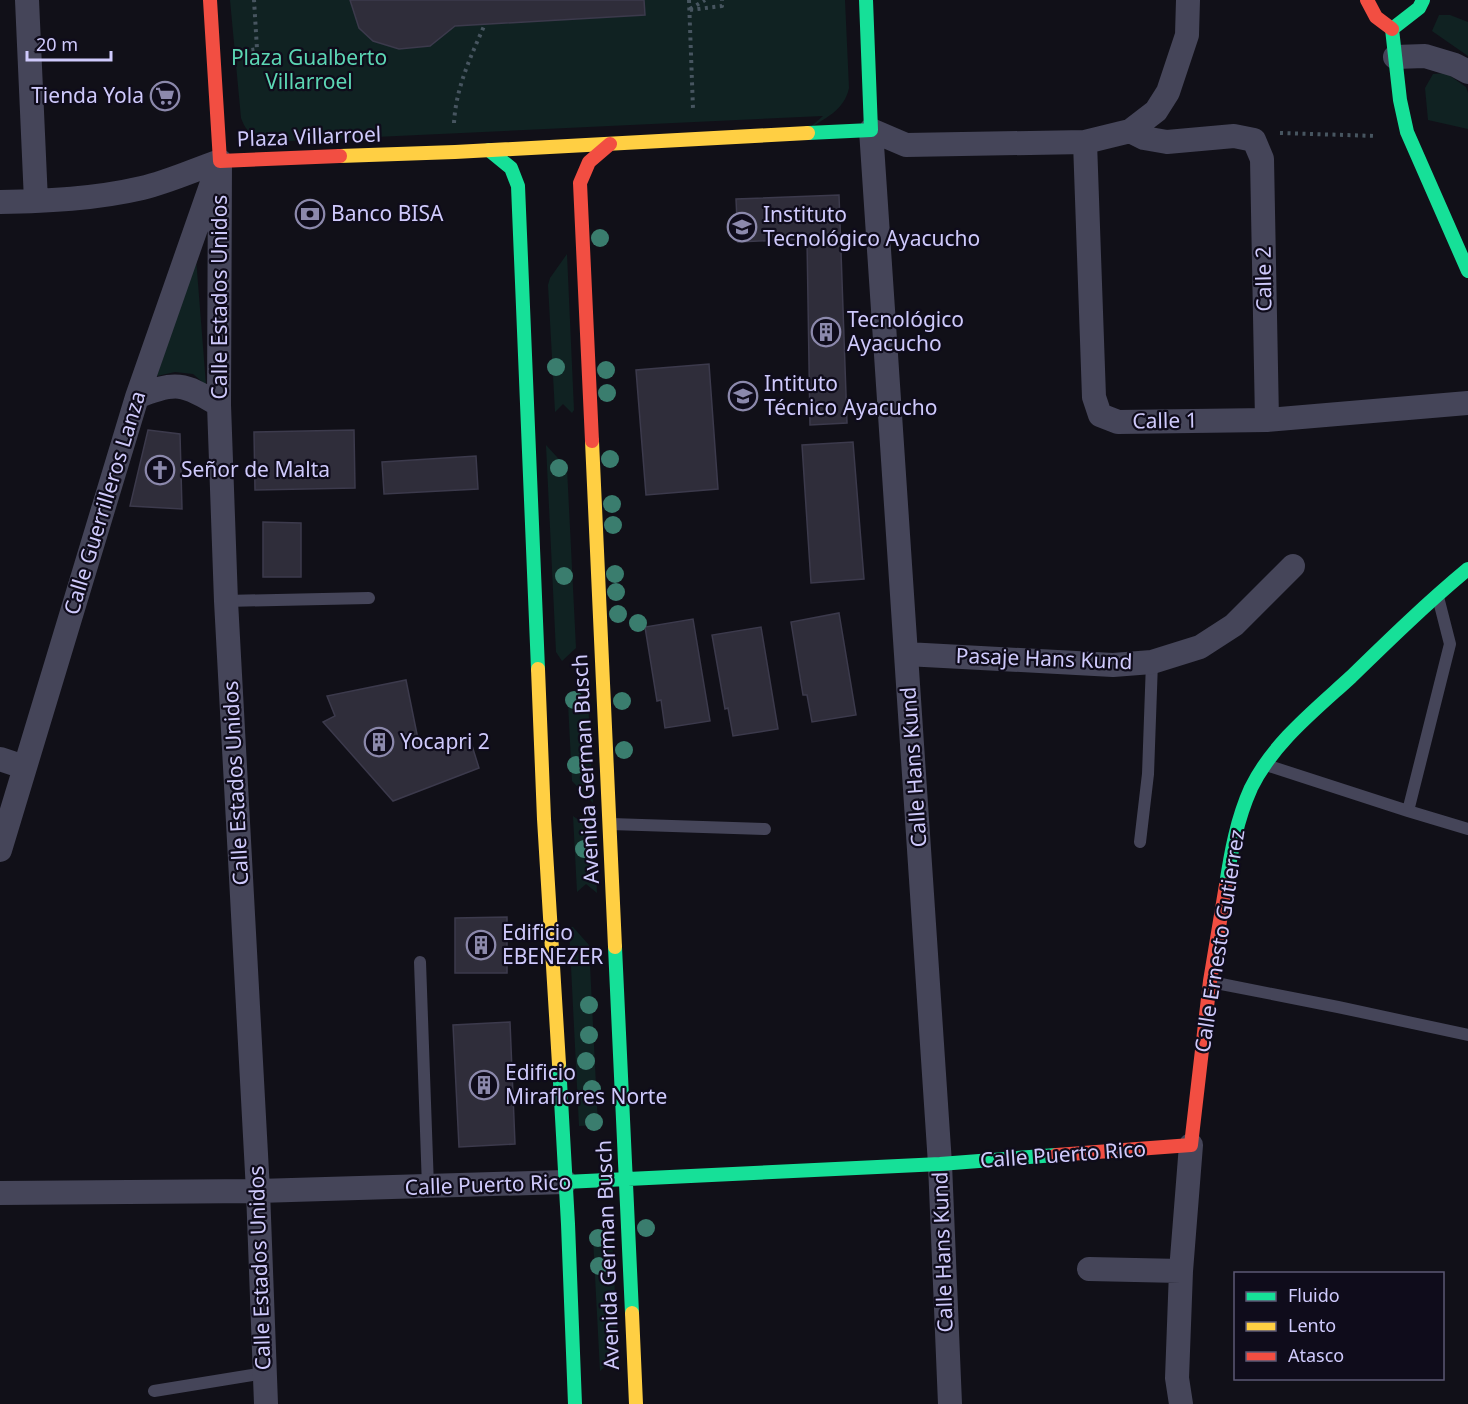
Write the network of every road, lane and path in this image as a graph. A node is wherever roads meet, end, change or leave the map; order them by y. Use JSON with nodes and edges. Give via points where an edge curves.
{"nodes":[{"id":1,"x":27,"y":0,"type":"edge"},
{"id":2,"x":210,"y":0,"type":"edge"},
{"id":3,"x":254,"y":0,"type":"edge"},
{"id":4,"x":689,"y":0,"type":"edge"},
{"id":5,"x":705,"y":0,"type":"edge"},
{"id":6,"x":722,"y":0,"type":"edge"},
{"id":7,"x":866,"y":0,"type":"edge"},
{"id":8,"x":1188,"y":0,"type":"edge"},
{"id":9,"x":1367,"y":0,"type":"edge"},
{"id":10,"x":1423,"y":0,"type":"edge"},
{"id":11,"x":690,"y":10,"type":"junction"},
{"id":12,"x":485,"y":24,"type":"dead end"},
{"id":13,"x":1392,"y":29,"type":"junction"},
{"id":14,"x":242,"y":51,"type":"dead end"},
{"id":15,"x":1395,"y":57,"type":"junction"},
{"id":16,"x":1468,"y":72,"type":"edge"},
{"id":17,"x":693,"y":115,"type":"dead end"},
{"id":18,"x":454,"y":126,"type":"dead end"},
{"id":19,"x":871,"y":130,"type":"junction"},
{"id":20,"x":1130,"y":131,"type":"junction"},
{"id":21,"x":1407,"y":132,"type":"junction"},
{"id":22,"x":1254,"y":140,"type":"junction"},
{"id":23,"x":1085,"y":142,"type":"junction"},
{"id":24,"x":610,"y":144,"type":"junction"},
{"id":25,"x":489,"y":150,"type":"junction"},
{"id":26,"x":220,"y":161,"type":"junction"},
{"id":27,"x":36,"y":201,"type":"junction"},
{"id":28,"x":0,"y":202,"type":"edge"},
{"id":29,"x":1468,"y":271,"type":"edge"},
{"id":30,"x":137,"y":397,"type":"junction"},
{"id":31,"x":1468,"y":403,"type":"edge"},
{"id":32,"x":219,"y":405,"type":"junction"},
{"id":33,"x":1267,"y":420,"type":"junction"},
{"id":34,"x":1293,"y":566,"type":"dead end"},
{"id":35,"x":1468,"y":569,"type":"edge"},
{"id":36,"x":1438,"y":594,"type":"junction"},
{"id":37,"x":369,"y":598,"type":"dead end"},
{"id":38,"x":226,"y":601,"type":"junction"},
{"id":39,"x":906,"y":654,"type":"junction"},
{"id":40,"x":1152,"y":662,"type":"junction"},
{"id":41,"x":0,"y":759,"type":"edge"},
{"id":42,"x":1265,"y":764,"type":"junction"},
{"id":43,"x":24,"y":767,"type":"junction"},
{"id":44,"x":1408,"y":811,"type":"junction"},
{"id":45,"x":610,"y":824,"type":"junction"},
{"id":46,"x":765,"y":829,"type":"dead end"},
{"id":47,"x":1468,"y":829,"type":"edge"},
{"id":48,"x":1140,"y":842,"type":"dead end"},
{"id":49,"x":0,"y":849,"type":"edge"},
{"id":50,"x":420,"y":962,"type":"dead end"},
{"id":51,"x":1210,"y":981,"type":"junction"},
{"id":52,"x":1468,"y":1035,"type":"edge"},
{"id":53,"x":1191,"y":1145,"type":"junction"},
{"id":54,"x":940,"y":1164,"type":"junction"},
{"id":55,"x":626,"y":1180,"type":"junction"},
{"id":56,"x":565,"y":1182,"type":"junction"},
{"id":57,"x":428,"y":1187,"type":"junction"},
{"id":58,"x":258,"y":1191,"type":"junction"},
{"id":59,"x":0,"y":1193,"type":"edge"},
{"id":60,"x":1089,"y":1269,"type":"dead end"},
{"id":61,"x":1181,"y":1271,"type":"junction"},
{"id":62,"x":264,"y":1373,"type":"junction"},
{"id":63,"x":154,"y":1391,"type":"dead end"},
{"id":64,"x":266,"y":1404,"type":"edge"},
{"id":65,"x":575,"y":1404,"type":"edge"},
{"id":66,"x":636,"y":1404,"type":"edge"},
{"id":67,"x":950,"y":1404,"type":"edge"},
{"id":68,"x":1181,"y":1404,"type":"edge"}],
"edges":[{"from":1,"to":27,"type":"street"},
{"from":2,"to":26,"type":"main road","name":"Plaza Villarroel"},
{"from":3,"to":14,"type":"path","via":[[257,49]]},
{"from":4,"to":11,"type":"path"},
{"from":5,"to":11,"type":"path"},
{"from":6,"to":11,"type":"path","via":[[722,6]]},
{"from":7,"to":19,"type":"main road"},
{"from":8,"to":20,"type":"street","via":[[1187,35],[1168,92],[1156,111]]},
{"from":9,"to":13,"type":"main road","via":[[1376,17]]},
{"from":10,"to":13,"type":"main road","via":[[1419,8]]},
{"from":11,"to":17,"type":"path"},
{"from":12,"to":18,"type":"path","via":[[462,80]]},
{"from":13,"to":15,"type":"main road"},
{"from":15,"to":16,"type":"street","via":[[1425,56]]},
{"from":15,"to":21,"type":"main road"},
{"from":19,"to":23,"type":"street","via":[[906,145]]},
{"from":19,"to":24,"type":"main road"},
{"from":19,"to":39,"type":"street","name":"Calle Hans Kund"},
{"from":20,"to":22,"type":"street","via":[[1167,142],[1234,136]]},
{"from":20,"to":23,"type":"street"},
{"from":21,"to":22,"type":"path","via":[[1388,137],[1275,133]]},
{"from":21,"to":29,"type":"main road"},
{"from":22,"to":33,"type":"street","name":"Calle 2","via":[[1262,159]]},
{"from":23,"to":33,"type":"street","name":"Calle 1","via":[[1094,398],[1100,415],[1118,422]]},
{"from":24,"to":25,"type":"main road","name":"Plaza Villarroel"},
{"from":24,"to":45,"type":"main road","name":"Avenida German Busch","via":[[590,162],[580,183]]},
{"from":25,"to":26,"type":"main road","name":"Plaza Villarroel"},
{"from":25,"to":56,"type":"main road","name":"Avenida German Busch","via":[[511,168],[518,186],[544,819]]},
{"from":26,"to":27,"type":"street","via":[[144,188],[104,196]]},
{"from":26,"to":30,"type":"street","name":"Calle Guerrilleros Lanza"},
{"from":26,"to":32,"type":"street","name":"Calle Estados Unidos"},
{"from":27,"to":28,"type":"street"},
{"from":30,"to":32,"type":"street","via":[[176,386],[197,391]]},
{"from":30,"to":43,"type":"street","name":"Calle Guerrilleros Lanza"},
{"from":31,"to":33,"type":"street","name":"Calle 1"},
{"from":32,"to":38,"type":"street","name":"Calle Estados Unidos"},
{"from":34,"to":40,"type":"street","name":"Pasaje Hans Kund","via":[[1234,625],[1200,647]]},
{"from":35,"to":36,"type":"main road","name":"Calle Ernesto Gutierrez"},
{"from":36,"to":42,"type":"main road","name":"Calle Ernesto Gutierrez","via":[[1289,735]]},
{"from":36,"to":44,"type":"lane","via":[[1450,644]]},
{"from":37,"to":38,"type":"lane"},
{"from":38,"to":58,"type":"street","name":"Calle Estados Unidos"},
{"from":39,"to":40,"type":"street","name":"Pasaje Hans Kund","via":[[1113,665]]},
{"from":39,"to":54,"type":"street","name":"Calle Hans Kund"},
{"from":40,"to":48,"type":"lane","via":[[1148,774]]},
{"from":41,"to":43,"type":"street"},
{"from":42,"to":44,"type":"lane"},
{"from":42,"to":51,"type":"main road","name":"Calle Ernesto Gutierrez","via":[[1251,789],[1234,837]]},
{"from":43,"to":49,"type":"street","name":"Calle Guerrilleros Lanza"},
{"from":44,"to":47,"type":"lane"},
{"from":45,"to":46,"type":"lane"},
{"from":45,"to":55,"type":"main road","name":"Avenida German Busch"},
{"from":50,"to":57,"type":"lane"},
{"from":51,"to":52,"type":"lane"},
{"from":51,"to":53,"type":"main road","name":"Calle Ernesto Gutierrez"},
{"from":53,"to":54,"type":"main road","name":"Calle Puerto Rico"},
{"from":53,"to":61,"type":"street","name":"Calle Ernesto Gutierrez"},
{"from":54,"to":55,"type":"main road","name":"Calle Puerto Rico"},
{"from":54,"to":67,"type":"street","name":"Calle Hans Kund"},
{"from":55,"to":56,"type":"main road","name":"Calle Puerto Rico"},
{"from":55,"to":66,"type":"main road","name":"Avenida German Busch"},
{"from":56,"to":57,"type":"street","name":"Calle Puerto Rico"},
{"from":56,"to":65,"type":"main road","name":"Avenida German Busch"},
{"from":57,"to":58,"type":"street","name":"Calle Puerto Rico"},
{"from":58,"to":59,"type":"street","name":"Calle Puerto Rico"},
{"from":58,"to":62,"type":"street","name":"Calle Estados Unidos"},
{"from":60,"to":61,"type":"street"},
{"from":61,"to":68,"type":"street","name":"Calle Ernesto Gutierrez"},
{"from":62,"to":63,"type":"lane"},
{"from":62,"to":64,"type":"street","name":"Calle Estados Unidos"}]}
